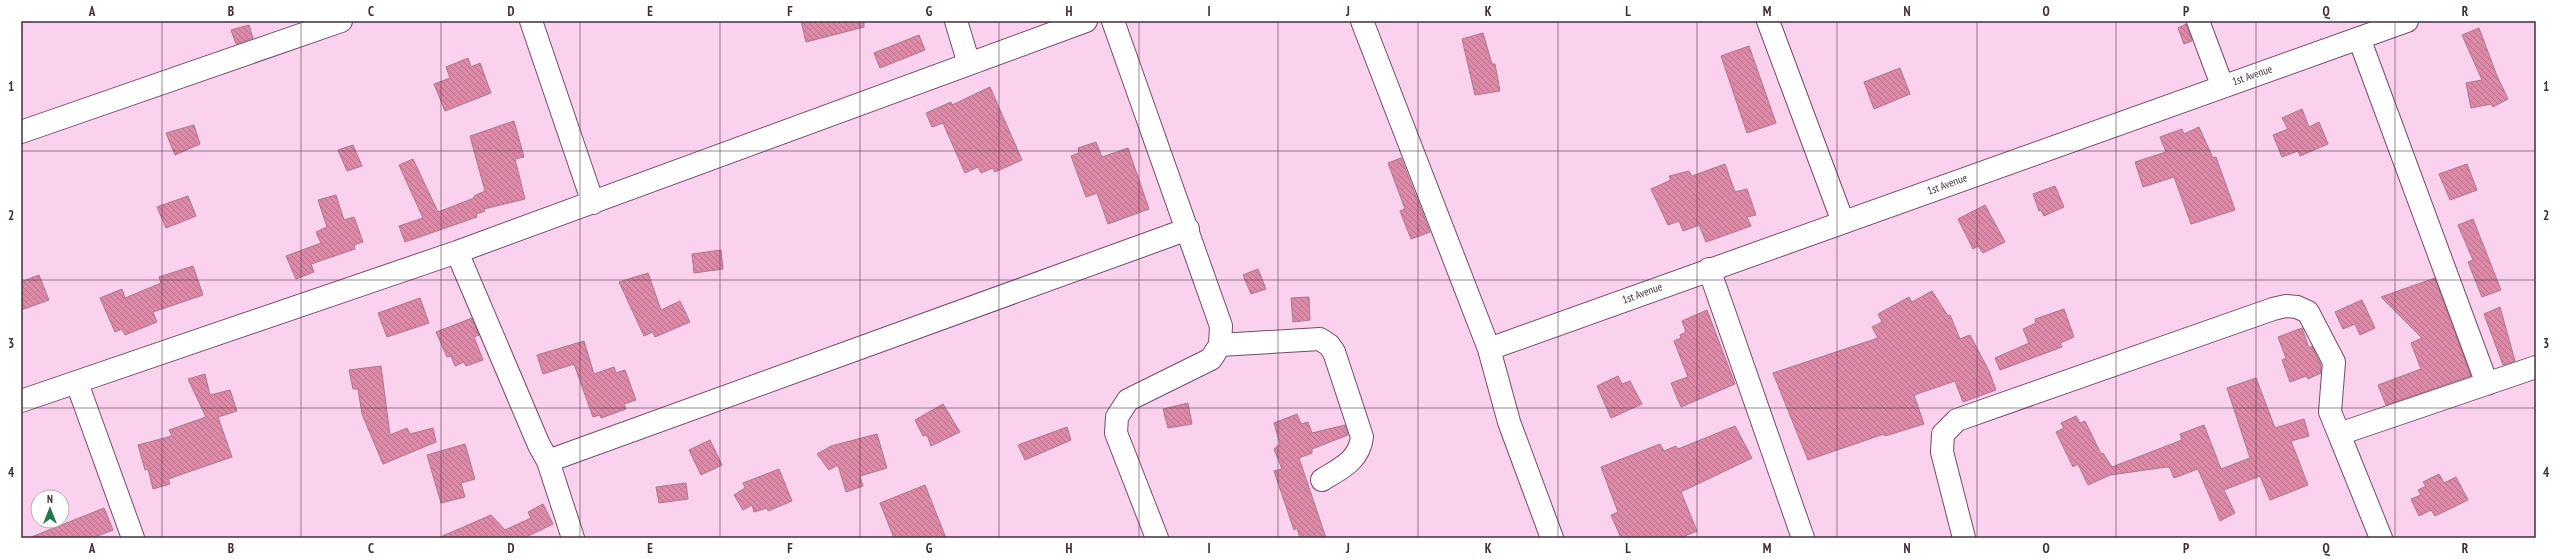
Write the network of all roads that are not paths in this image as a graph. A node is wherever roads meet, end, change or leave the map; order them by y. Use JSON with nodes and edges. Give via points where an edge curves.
{"nodes":[{"id":1,"x":341,"y":21,"type":"edge"},
{"id":2,"x":531,"y":21,"type":"edge"},
{"id":3,"x":956,"y":21,"type":"edge"},
{"id":4,"x":1086,"y":21,"type":"edge"},
{"id":5,"x":1113,"y":21,"type":"edge"},
{"id":6,"x":1362,"y":21,"type":"edge"},
{"id":7,"x":1768,"y":21,"type":"edge"},
{"id":8,"x":2198,"y":21,"type":"edge"},
{"id":9,"x":2407,"y":21,"type":"edge"},
{"id":10,"x":2359,"y":38,"type":"junction"},
{"id":11,"x":969,"y":64,"type":"junction"},
{"id":12,"x":2222,"y":85,"type":"junction"},
{"id":13,"x":21,"y":132,"type":"edge"},
{"id":14,"x":593,"y":203,"type":"junction"},
{"id":15,"x":1842,"y":222,"type":"junction"},
{"id":16,"x":1188,"y":229,"type":"junction"},
{"id":17,"x":457,"y":252,"type":"junction"},
{"id":18,"x":1709,"y":269,"type":"junction"},
{"id":19,"x":1220,"y":345,"type":"junction"},
{"id":20,"x":1489,"y":349,"type":"junction"},
{"id":21,"x":2536,"y":367,"type":"edge"},
{"id":22,"x":77,"y":383,"type":"junction"},
{"id":23,"x":2487,"y":384,"type":"junction"},
{"id":24,"x":21,"y":401,"type":"edge"},
{"id":25,"x":2339,"y":434,"type":"junction"},
{"id":26,"x":548,"y":461,"type":"junction"},
{"id":27,"x":1322,"y":480,"type":"dead end"},
{"id":28,"x":132,"y":538,"type":"edge"},
{"id":29,"x":573,"y":538,"type":"edge"},
{"id":30,"x":1157,"y":538,"type":"edge"},
{"id":31,"x":1552,"y":538,"type":"edge"},
{"id":32,"x":1803,"y":538,"type":"edge"},
{"id":33,"x":1964,"y":538,"type":"edge"},
{"id":34,"x":2381,"y":538,"type":"edge"}],
"edges":[{"from":1,"to":13,"type":"street"},
{"from":2,"to":14,"type":"street"},
{"from":3,"to":11,"type":"street"},
{"from":4,"to":11,"type":"street"},
{"from":5,"to":16,"type":"street"},
{"from":6,"to":20,"type":"street"},
{"from":7,"to":15,"type":"street"},
{"from":8,"to":12,"type":"street"},
{"from":9,"to":10,"type":"street","name":"1st Avenue"},
{"from":10,"to":12,"type":"street","name":"1st Avenue"},
{"from":10,"to":23,"type":"street"},
{"from":11,"to":14,"type":"street"},
{"from":12,"to":15,"type":"street","name":"1st Avenue"},
{"from":14,"to":17,"type":"street"},
{"from":15,"to":18,"type":"street","name":"1st Avenue"},
{"from":16,"to":19,"type":"street","via":[[1222,326]]},
{"from":16,"to":26,"type":"street"},
{"from":17,"to":22,"type":"street"},
{"from":17,"to":26,"type":"street"},
{"from":18,"to":20,"type":"street","name":"1st Avenue"},
{"from":18,"to":32,"type":"street"},
{"from":19,"to":27,"type":"street","via":[[1320,339],[1329,345],[1334,352],[1362,437],[1360,450],[1346,466]]},
{"from":19,"to":30,"type":"street","via":[[1211,359],[1128,400],[1117,416],[1116,433]]},
{"from":20,"to":31,"type":"street","via":[[1509,422]]},
{"from":21,"to":23,"type":"street"},
{"from":22,"to":24,"type":"street"},
{"from":22,"to":28,"type":"street"},
{"from":23,"to":25,"type":"street"},
{"from":25,"to":33,"type":"street","via":[[2330,412],[2334,362],[2308,312],[2286,306],[2273,309],[1957,420],[1943,434],[1942,452]]},
{"from":25,"to":34,"type":"street"},
{"from":26,"to":29,"type":"street"}]}
